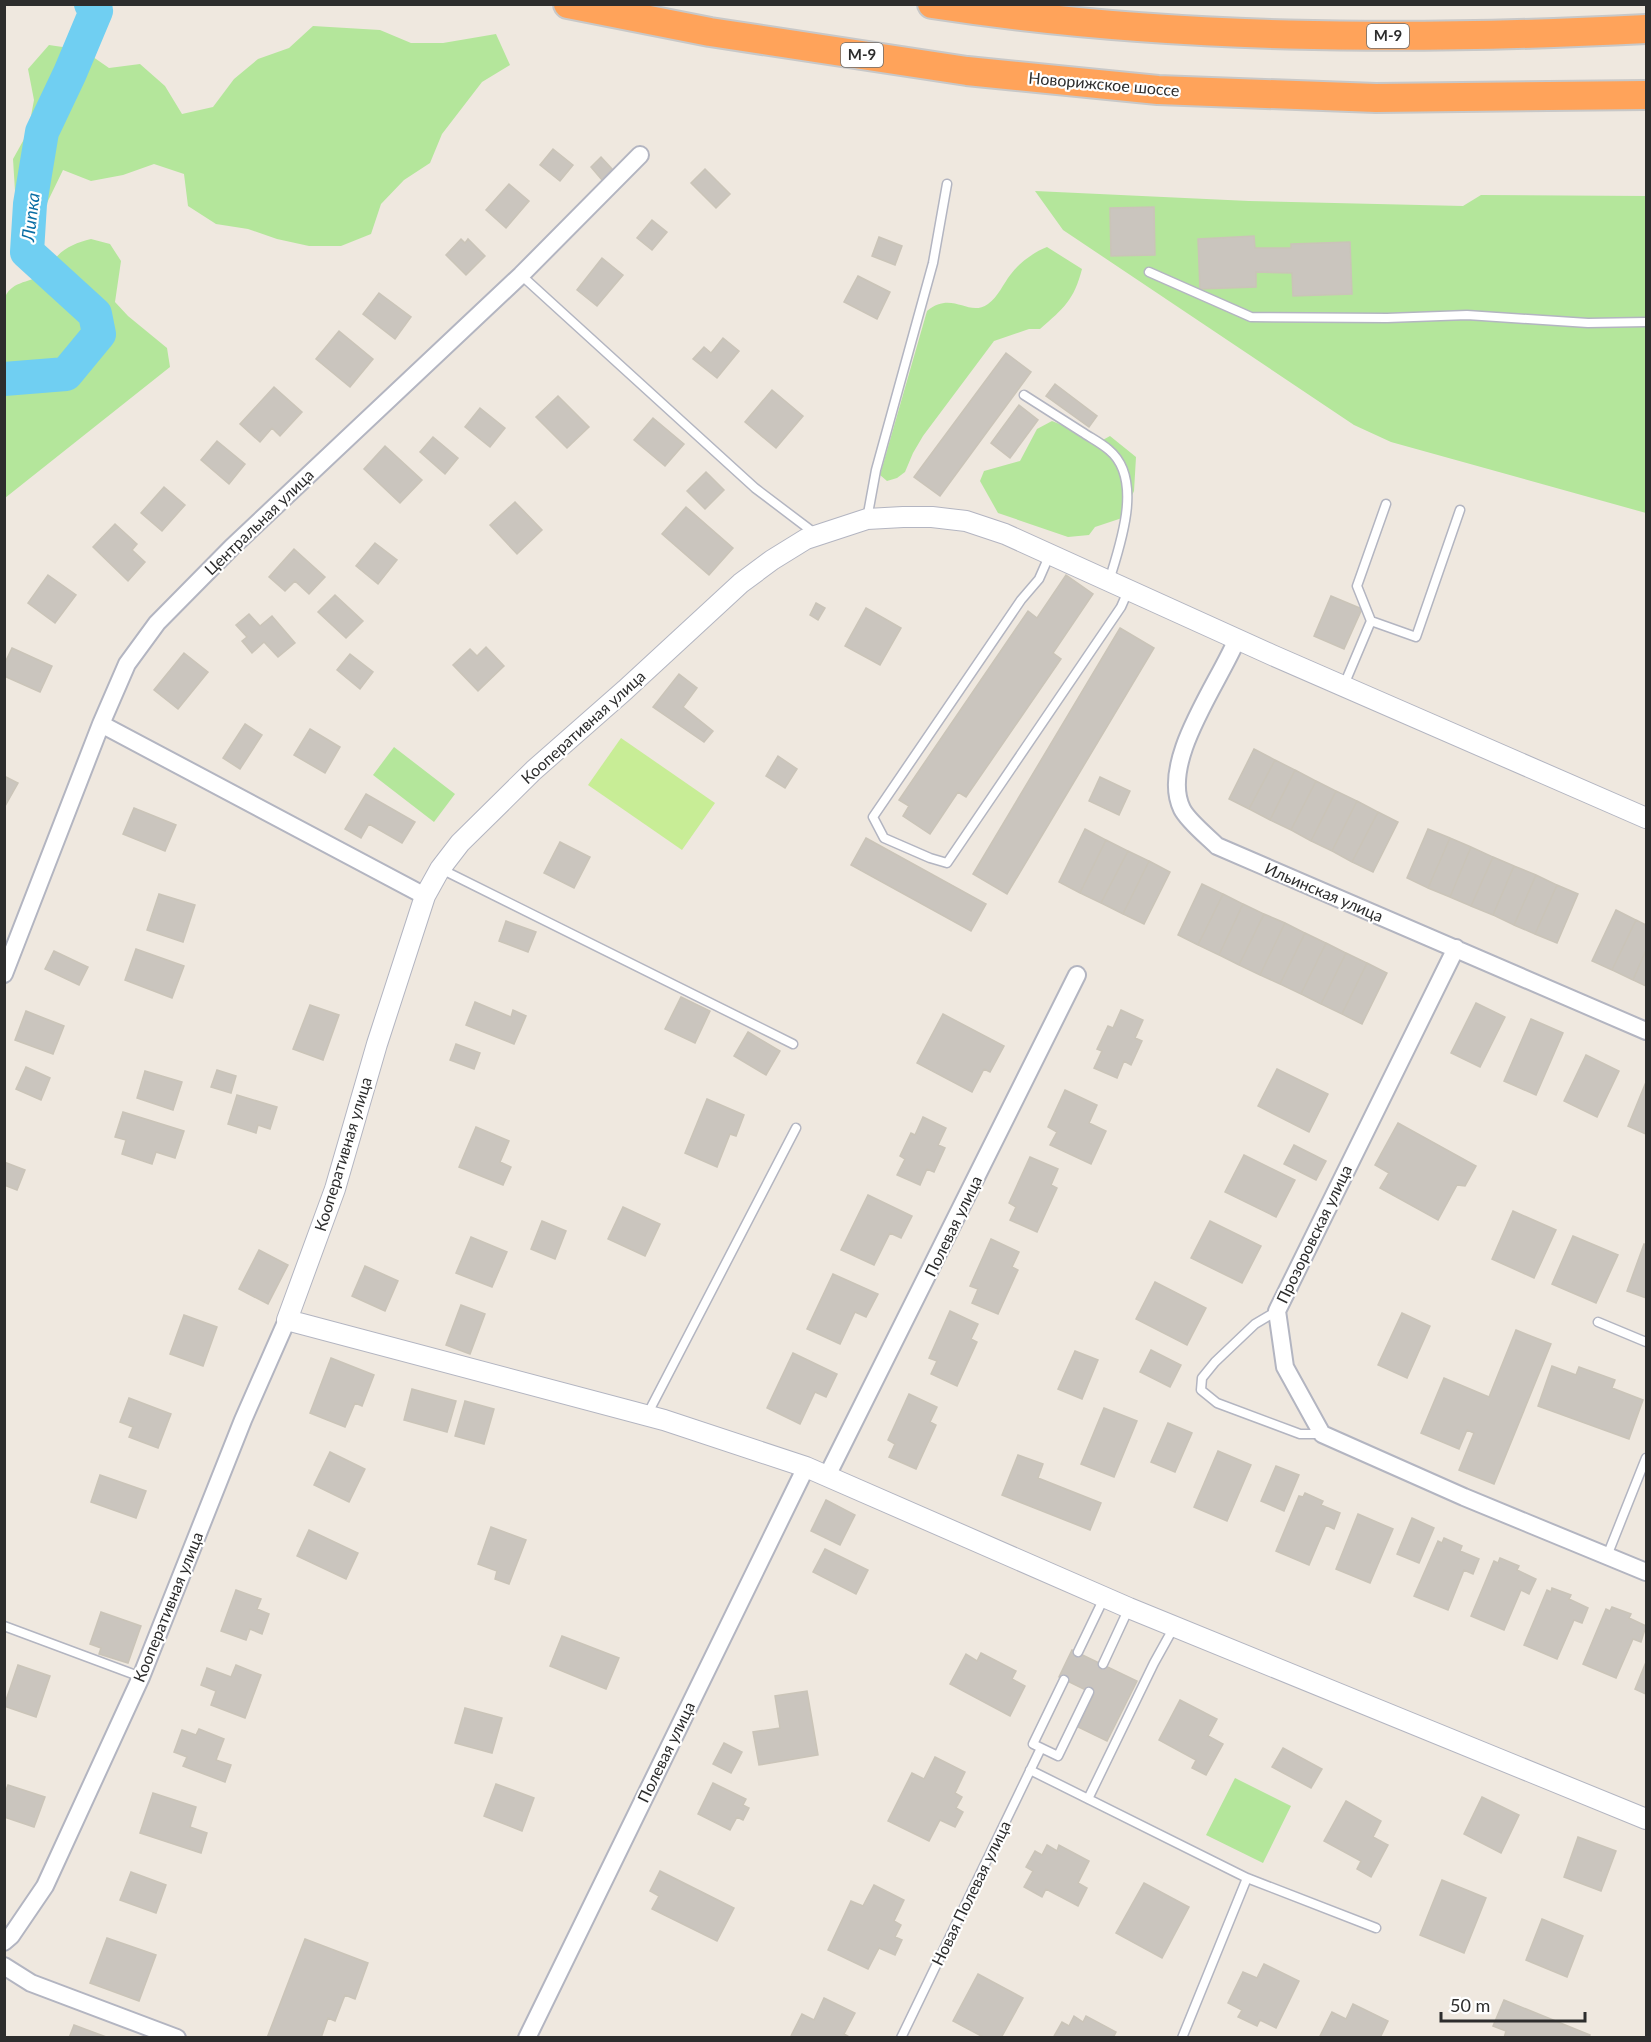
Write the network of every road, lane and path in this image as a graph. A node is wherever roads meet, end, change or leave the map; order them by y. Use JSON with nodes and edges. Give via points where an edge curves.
{"nodes":[{"id":1,"x":568,"y":4,"type":"edge"},
{"id":2,"x":932,"y":4,"type":"edge"},
{"id":3,"x":1647,"y":29,"type":"edge"},
{"id":4,"x":1647,"y":95,"type":"edge"},
{"id":5,"x":1587,"y":97,"type":"junction"},
{"id":6,"x":1647,"y":104,"type":"edge"},
{"id":7,"x":640,"y":155,"type":"dead end"},
{"id":8,"x":947,"y":184,"type":"dead end"},
{"id":9,"x":1149,"y":272,"type":"dead end"},
{"id":10,"x":521,"y":275,"type":"junction"},
{"id":11,"x":1647,"y":322,"type":"edge"},
{"id":12,"x":1024,"y":395,"type":"dead end"},
{"id":13,"x":1386,"y":504,"type":"dead end"},
{"id":14,"x":1460,"y":510,"type":"dead end"},
{"id":15,"x":867,"y":519,"type":"junction"},
{"id":16,"x":818,"y":535,"type":"junction"},
{"id":17,"x":1050,"y":554,"type":"junction"},
{"id":18,"x":1109,"y":581,"type":"junction"},
{"id":19,"x":1129,"y":590,"type":"junction"},
{"id":20,"x":1371,"y":621,"type":"junction"},
{"id":21,"x":1237,"y":639,"type":"junction"},
{"id":22,"x":1343,"y":686,"type":"junction"},
{"id":23,"x":101,"y":723,"type":"junction"},
{"id":24,"x":1647,"y":818,"type":"edge"},
{"id":25,"x":440,"y":869,"type":"junction"},
{"id":26,"x":425,"y":896,"type":"junction"},
{"id":27,"x":1456,"y":948,"type":"junction"},
{"id":28,"x":4,"y":974,"type":"edge"},
{"id":29,"x":1077,"y":975,"type":"dead end"},
{"id":30,"x":1647,"y":1031,"type":"edge"},
{"id":31,"x":793,"y":1044,"type":"dead end"},
{"id":32,"x":796,"y":1128,"type":"dead end"},
{"id":33,"x":1276,"y":1311,"type":"junction"},
{"id":34,"x":287,"y":1320,"type":"junction"},
{"id":35,"x":1598,"y":1322,"type":"dead end"},
{"id":36,"x":1647,"y":1342,"type":"edge"},
{"id":37,"x":647,"y":1415,"type":"junction"},
{"id":38,"x":1322,"y":1434,"type":"junction"},
{"id":39,"x":1647,"y":1458,"type":"edge"},
{"id":40,"x":806,"y":1467,"type":"junction"},
{"id":41,"x":827,"y":1476,"type":"junction"},
{"id":42,"x":1607,"y":1556,"type":"junction"},
{"id":43,"x":1647,"y":1572,"type":"edge"},
{"id":44,"x":1104,"y":1598,"type":"junction"},
{"id":45,"x":1130,"y":1608,"type":"junction"},
{"id":46,"x":4,"y":1626,"type":"edge"},
{"id":47,"x":1174,"y":1627,"type":"junction"},
{"id":48,"x":1078,"y":1652,"type":"dead end"},
{"id":49,"x":1103,"y":1664,"type":"dead end"},
{"id":50,"x":141,"y":1677,"type":"junction"},
{"id":51,"x":1064,"y":1680,"type":"dead end"},
{"id":52,"x":1089,"y":1692,"type":"dead end"},
{"id":53,"x":1037,"y":1746,"type":"junction"},
{"id":54,"x":1030,"y":1770,"type":"junction"},
{"id":55,"x":1088,"y":1799,"type":"junction"},
{"id":56,"x":1647,"y":1820,"type":"edge"},
{"id":57,"x":1247,"y":1878,"type":"junction"},
{"id":58,"x":1376,"y":1928,"type":"dead end"},
{"id":59,"x":4,"y":1942,"type":"edge"},
{"id":60,"x":4,"y":1966,"type":"edge"},
{"id":61,"x":177,"y":2037,"type":"edge"},
{"id":62,"x":527,"y":2037,"type":"edge"},
{"id":63,"x":901,"y":2037,"type":"edge"},
{"id":64,"x":1182,"y":2037,"type":"edge"}],
"edges":[{"from":1,"to":5,"type":"highway","name":"Новорижское шоссе","number":"М-9","via":[[710,32],[967,71],[1158,90],[1376,98]]},
{"from":2,"to":3,"type":"highway","number":"М-9","via":[[1172,29],[1375,36]]},
{"from":4,"to":5,"type":"highway","name":"Новорижское шоссе","number":"М-9"},
{"from":5,"to":6,"type":"street"},
{"from":7,"to":10,"type":"street","name":"Центральная улица"},
{"from":8,"to":15,"type":"lane","via":[[933,263],[876,470]]},
{"from":9,"to":11,"type":"lane","via":[[1251,317],[1467,315],[1588,323]]},
{"from":10,"to":16,"type":"lane","via":[[755,488]]},
{"from":10,"to":23,"type":"street","name":"Центральная улица","via":[[232,547],[157,623],[128,664]]},
{"from":12,"to":18,"type":"lane","via":[[1110,450],[1120,465],[1128,489],[1128,507]]},
{"from":13,"to":20,"type":"lane","via":[[1357,586]]},
{"from":14,"to":20,"type":"lane","via":[[1416,637]]},
{"from":15,"to":16,"type":"street","name":"Кооперативная улица"},
{"from":15,"to":17,"type":"street","name":"Кооперативная улица","via":[[932,517],[966,521]]},
{"from":16,"to":25,"type":"street","name":"Кооперативная улица","via":[[772,560],[741,583],[534,770],[460,843]]},
{"from":17,"to":18,"type":"street","name":"Кооперативная улица"},
{"from":17,"to":19,"type":"lane","via":[[1039,579],[873,817],[884,837],[947,863]]},
{"from":18,"to":19,"type":"street","name":"Кооперативная улица"},
{"from":19,"to":21,"type":"street","name":"Кооперативная улица"},
{"from":20,"to":22,"type":"lane"},
{"from":21,"to":22,"type":"street","name":"Кооперативная улица"},
{"from":21,"to":27,"type":"street","name":"Ильинская улица","via":[[1181,753],[1176,786],[1182,810],[1217,846]]},
{"from":22,"to":24,"type":"street","name":"Кооперативная улица"},
{"from":23,"to":26,"type":"street"},
{"from":23,"to":28,"type":"street","name":"Центральная улица"},
{"from":25,"to":26,"type":"street","name":"Кооперативная улица"},
{"from":25,"to":31,"type":"lane"},
{"from":26,"to":34,"type":"street","name":"Кооперативная улица","via":[[335,1189]]},
{"from":27,"to":30,"type":"street","name":"Ильинская улица"},
{"from":27,"to":33,"type":"street","name":"Прозоровская улица"},
{"from":29,"to":41,"type":"street","name":"Полевая улица"},
{"from":32,"to":37,"type":"lane"},
{"from":33,"to":38,"type":"street","name":"Прозоровская улица","via":[[1285,1367]]},
{"from":33,"to":38,"type":"lane","via":[[1255,1324],[1215,1362],[1202,1378],[1201,1390],[1217,1403],[1300,1434]]},
{"from":34,"to":37,"type":"street"},
{"from":34,"to":50,"type":"street","name":"Кооперативная улица"},
{"from":35,"to":36,"type":"lane"},
{"from":37,"to":40,"type":"street"},
{"from":38,"to":42,"type":"street"},
{"from":39,"to":42,"type":"lane"},
{"from":40,"to":41,"type":"street"},
{"from":40,"to":62,"type":"street","name":"Полевая улица"},
{"from":41,"to":44,"type":"street"},
{"from":42,"to":43,"type":"street"},
{"from":44,"to":45,"type":"street"},
{"from":44,"to":48,"type":"lane"},
{"from":45,"to":47,"type":"street"},
{"from":45,"to":49,"type":"lane"},
{"from":46,"to":50,"type":"lane"},
{"from":47,"to":55,"type":"lane"},
{"from":47,"to":56,"type":"street"},
{"from":50,"to":59,"type":"street","name":"Кооперативная улица","via":[[45,1886]]},
{"from":51,"to":53,"type":"lane","name":"Новая Полевая улица"},
{"from":52,"to":53,"type":"lane","via":[[1058,1756]]},
{"from":53,"to":54,"type":"lane","name":"Новая Полевая улица"},
{"from":54,"to":55,"type":"lane"},
{"from":54,"to":63,"type":"lane","name":"Новая Полевая улица"},
{"from":55,"to":57,"type":"lane"},
{"from":57,"to":58,"type":"lane"},
{"from":57,"to":64,"type":"lane"},
{"from":60,"to":61,"type":"street","via":[[31,1983]]}]}
